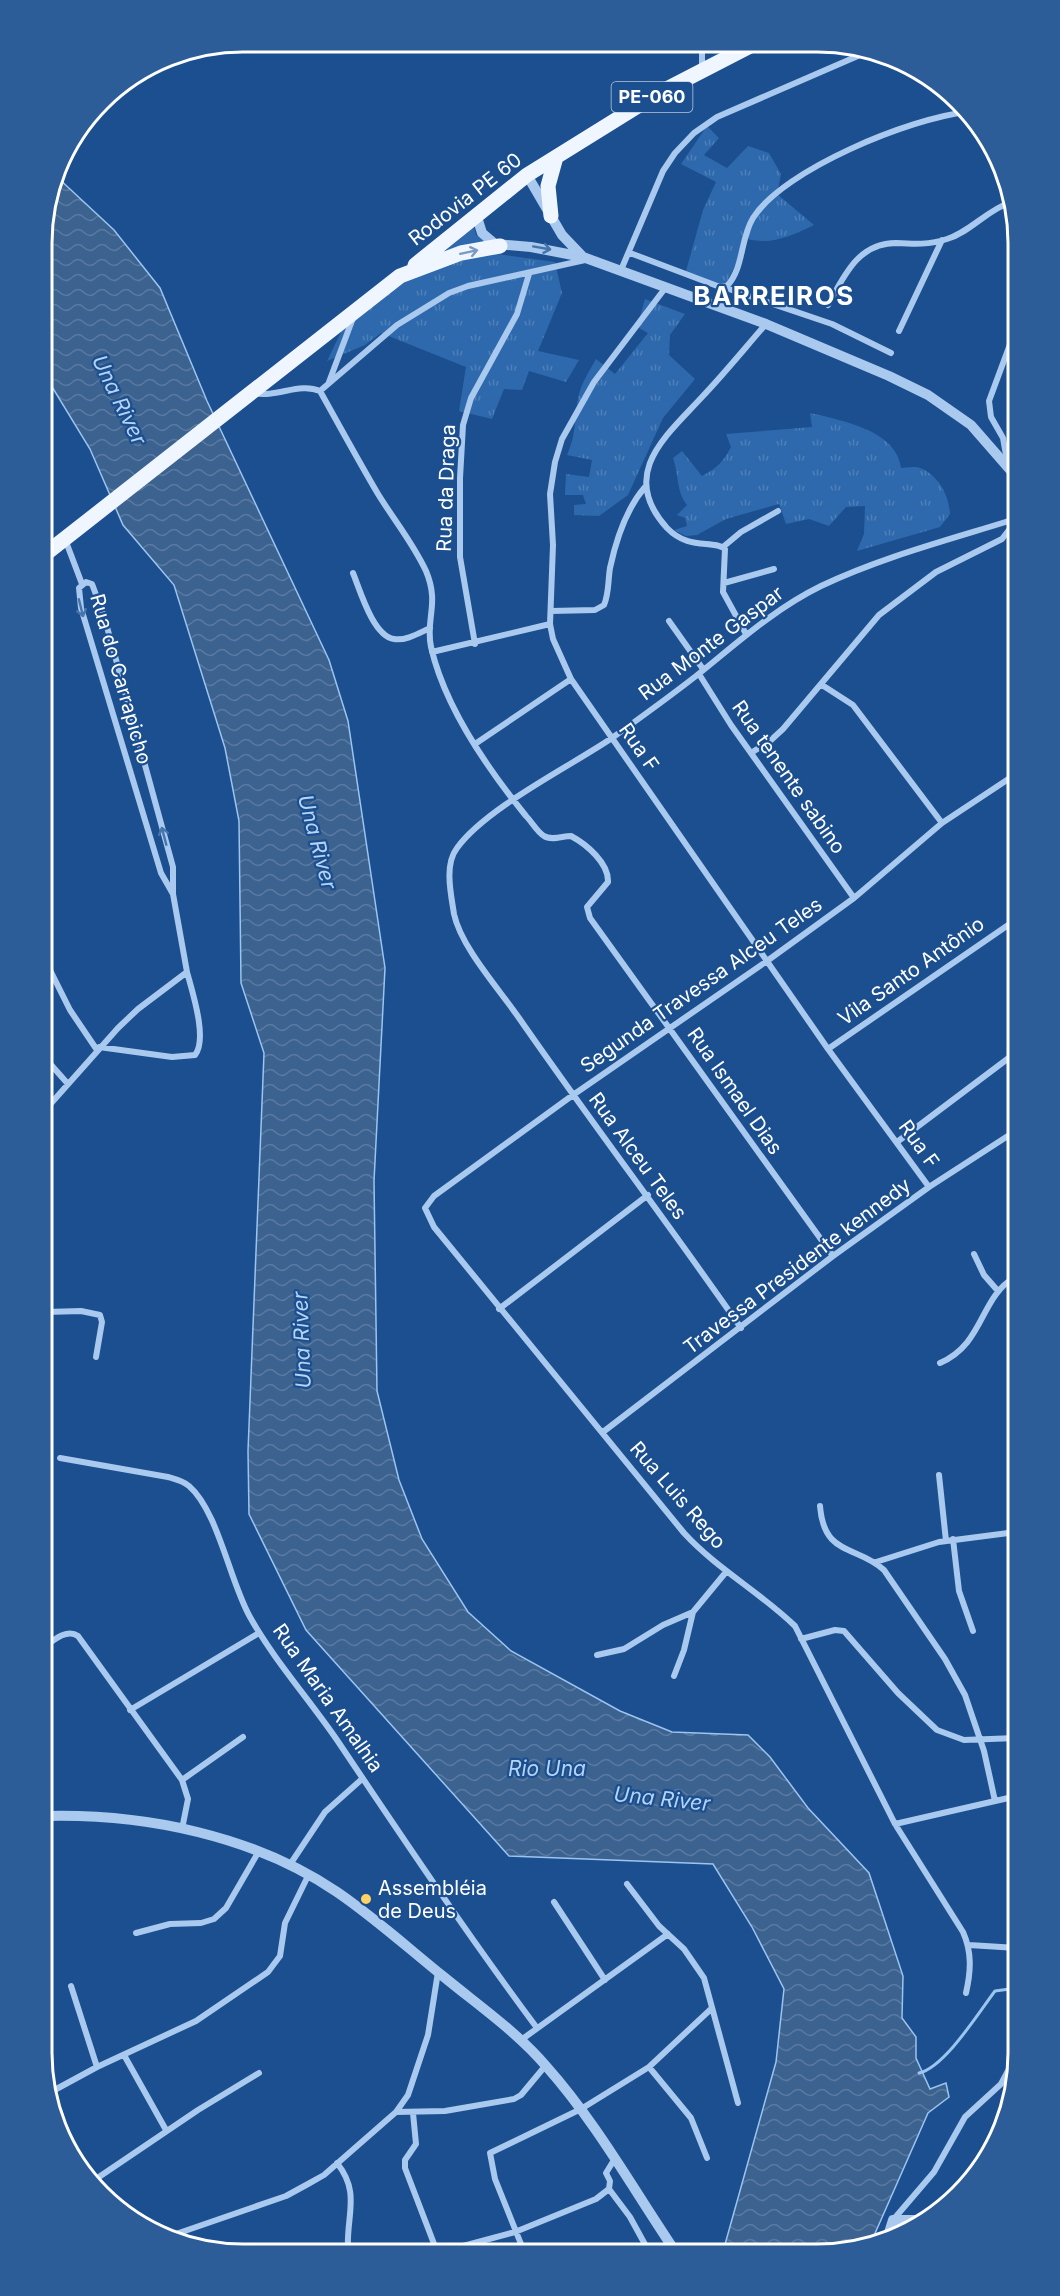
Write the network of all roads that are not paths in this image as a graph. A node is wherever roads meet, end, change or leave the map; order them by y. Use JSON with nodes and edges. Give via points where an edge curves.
{"nodes":[{"id":1,"x":702,"y":52,"type":"edge"},
{"id":2,"x":738,"y":52,"type":"edge"},
{"id":3,"x":856,"y":57,"type":"edge"},
{"id":4,"x":702,"y":70,"type":"junction"},
{"id":5,"x":957,"y":114,"type":"edge"},
{"id":6,"x":556,"y":156,"type":"junction"},
{"id":7,"x":527,"y":175,"type":"junction"},
{"id":8,"x":1003,"y":206,"type":"edge"},
{"id":9,"x":551,"y":216,"type":"junction"},
{"id":10,"x":477,"y":217,"type":"junction"},
{"id":11,"x":942,"y":240,"type":"junction"},
{"id":12,"x":500,"y":246,"type":"junction"},
{"id":13,"x":630,"y":253,"type":"junction"},
{"id":14,"x":586,"y":258,"type":"junction"},
{"id":15,"x":621,"y":270,"type":"junction"},
{"id":16,"x":529,"y":274,"type":"junction"},
{"id":17,"x":400,"y":276,"type":"junction"},
{"id":18,"x":666,"y":286,"type":"junction"},
{"id":19,"x":722,"y":287,"type":"junction"},
{"id":20,"x":828,"y":305,"type":"dead end"},
{"id":21,"x":356,"y":309,"type":"junction"},
{"id":22,"x":766,"y":324,"type":"junction"},
{"id":23,"x":899,"y":331,"type":"dead end"},
{"id":24,"x":1008,"y":350,"type":"edge"},
{"id":25,"x":891,"y":353,"type":"dead end"},
{"id":26,"x":328,"y":384,"type":"junction"},
{"id":27,"x":320,"y":391,"type":"junction"},
{"id":28,"x":248,"y":394,"type":"junction"},
{"id":29,"x":1008,"y":460,"type":"edge"},
{"id":30,"x":1008,"y":468,"type":"edge"},
{"id":31,"x":645,"y":487,"type":"junction"},
{"id":32,"x":778,"y":511,"type":"dead end"},
{"id":33,"x":1008,"y":521,"type":"edge"},
{"id":34,"x":1008,"y":531,"type":"edge"},
{"id":35,"x":64,"y":538,"type":"junction"},
{"id":36,"x":53,"y":547,"type":"edge"},
{"id":37,"x":723,"y":547,"type":"junction"},
{"id":38,"x":774,"y":569,"type":"dead end"},
{"id":39,"x":353,"y":573,"type":"dead end"},
{"id":40,"x":724,"y":583,"type":"junction"},
{"id":41,"x":82,"y":584,"type":"junction"},
{"id":42,"x":551,"y":611,"type":"junction"},
{"id":43,"x":669,"y":621,"type":"dead end"},
{"id":44,"x":550,"y":624,"type":"junction"},
{"id":45,"x":430,"y":628,"type":"junction"},
{"id":46,"x":746,"y":634,"type":"junction"},
{"id":47,"x":475,"y":644,"type":"junction"},
{"id":48,"x":432,"y":652,"type":"junction"},
{"id":49,"x":701,"y":672,"type":"junction"},
{"id":50,"x":571,"y":679,"type":"junction"},
{"id":51,"x":822,"y":685,"type":"junction"},
{"id":52,"x":613,"y":737,"type":"junction"},
{"id":53,"x":475,"y":744,"type":"junction"},
{"id":54,"x":751,"y":753,"type":"junction"},
{"id":55,"x":1008,"y":780,"type":"edge"},
{"id":56,"x":513,"y":801,"type":"junction"},
{"id":57,"x":942,"y":823,"type":"junction"},
{"id":58,"x":173,"y":894,"type":"junction"},
{"id":59,"x":854,"y":898,"type":"junction"},
{"id":60,"x":1008,"y":925,"type":"edge"},
{"id":61,"x":767,"y":961,"type":"junction"},
{"id":62,"x":187,"y":972,"type":"junction"},
{"id":63,"x":53,"y":975,"type":"edge"},
{"id":64,"x":670,"y":1028,"type":"junction"},
{"id":65,"x":98,"y":1048,"type":"junction"},
{"id":66,"x":828,"y":1048,"type":"junction"},
{"id":67,"x":1008,"y":1059,"type":"edge"},
{"id":68,"x":53,"y":1067,"type":"edge"},
{"id":69,"x":68,"y":1084,"type":"junction"},
{"id":70,"x":573,"y":1095,"type":"junction"},
{"id":71,"x":53,"y":1101,"type":"edge"},
{"id":72,"x":1008,"y":1136,"type":"edge"},
{"id":73,"x":897,"y":1142,"type":"junction"},
{"id":74,"x":929,"y":1187,"type":"junction"},
{"id":75,"x":648,"y":1195,"type":"junction"},
{"id":76,"x":434,"y":1227,"type":"joint"},
{"id":77,"x":974,"y":1254,"type":"dead end"},
{"id":78,"x":833,"y":1256,"type":"junction"},
{"id":79,"x":1007,"y":1283,"type":"edge"},
{"id":80,"x":998,"y":1291,"type":"junction"},
{"id":81,"x":499,"y":1309,"type":"junction"},
{"id":82,"x":52,"y":1312,"type":"edge"},
{"id":83,"x":741,"y":1328,"type":"junction"},
{"id":84,"x":96,"y":1357,"type":"dead end"},
{"id":85,"x":940,"y":1363,"type":"dead end"},
{"id":86,"x":603,"y":1432,"type":"junction"},
{"id":87,"x":60,"y":1458,"type":"dead end"},
{"id":88,"x":939,"y":1475,"type":"dead end"},
{"id":89,"x":820,"y":1506,"type":"dead end"},
{"id":90,"x":1007,"y":1533,"type":"edge"},
{"id":91,"x":950,"y":1540,"type":"junction"},
{"id":92,"x":876,"y":1562,"type":"junction"},
{"id":93,"x":726,"y":1572,"type":"junction"},
{"id":94,"x":693,"y":1612,"type":"junction"},
{"id":95,"x":974,"y":1631,"type":"dead end"},
{"id":96,"x":260,"y":1633,"type":"junction"},
{"id":97,"x":801,"y":1639,"type":"junction"},
{"id":98,"x":52,"y":1642,"type":"edge"},
{"id":99,"x":597,"y":1655,"type":"dead end"},
{"id":100,"x":674,"y":1676,"type":"dead end"},
{"id":101,"x":130,"y":1710,"type":"junction"},
{"id":102,"x":243,"y":1737,"type":"dead end"},
{"id":103,"x":1007,"y":1739,"type":"edge"},
{"id":104,"x":980,"y":1741,"type":"junction"},
{"id":105,"x":362,"y":1779,"type":"junction"},
{"id":106,"x":182,"y":1780,"type":"junction"},
{"id":107,"x":1007,"y":1798,"type":"edge"},
{"id":108,"x":995,"y":1801,"type":"junction"},
{"id":109,"x":52,"y":1816,"type":"edge"},
{"id":110,"x":895,"y":1824,"type":"junction"},
{"id":111,"x":182,"y":1829,"type":"junction"},
{"id":112,"x":259,"y":1851,"type":"junction"},
{"id":113,"x":289,"y":1866,"type":"junction"},
{"id":114,"x":308,"y":1876,"type":"junction"},
{"id":115,"x":627,"y":1884,"type":"dead end"},
{"id":116,"x":554,"y":1902,"type":"dead end"},
{"id":117,"x":136,"y":1933,"type":"dead end"},
{"id":118,"x":668,"y":1934,"type":"junction"},
{"id":119,"x":969,"y":1944,"type":"junction"},
{"id":120,"x":1007,"y":1947,"type":"edge"},
{"id":121,"x":438,"y":1972,"type":"junction"},
{"id":122,"x":605,"y":1980,"type":"junction"},
{"id":123,"x":71,"y":1986,"type":"dead end"},
{"id":124,"x":966,"y":1993,"type":"dead end"},
{"id":125,"x":711,"y":2009,"type":"junction"},
{"id":126,"x":537,"y":2028,"type":"junction"},
{"id":127,"x":521,"y":2040,"type":"junction"},
{"id":128,"x":124,"y":2055,"type":"junction"},
{"id":129,"x":546,"y":2065,"type":"junction"},
{"id":130,"x":97,"y":2067,"type":"junction"},
{"id":131,"x":649,"y":2067,"type":"junction"},
{"id":132,"x":259,"y":2073,"type":"dead end"},
{"id":133,"x":1006,"y":2076,"type":"edge"},
{"id":134,"x":56,"y":2089,"type":"edge"},
{"id":135,"x":738,"y":2103,"type":"dead end"},
{"id":136,"x":580,"y":2109,"type":"junction"},
{"id":137,"x":396,"y":2112,"type":"junction"},
{"id":138,"x":413,"y":2113,"type":"junction"},
{"id":139,"x":166,"y":2130,"type":"junction"},
{"id":140,"x":708,"y":2158,"type":"dead end"},
{"id":141,"x":614,"y":2160,"type":"junction"},
{"id":142,"x":338,"y":2163,"type":"junction"},
{"id":143,"x":101,"y":2180,"type":"edge"},
{"id":144,"x":609,"y":2189,"type":"junction"},
{"id":145,"x":893,"y":2220,"type":"junction"},
{"id":146,"x":908,"y":2220,"type":"edge"},
{"id":147,"x":890,"y":2229,"type":"edge"},
{"id":148,"x":180,"y":2232,"type":"edge"},
{"id":149,"x":515,"y":2232,"type":"junction"},
{"id":150,"x":348,"y":2244,"type":"edge"},
{"id":151,"x":434,"y":2244,"type":"edge"},
{"id":152,"x":471,"y":2244,"type":"edge"},
{"id":153,"x":521,"y":2244,"type":"edge"},
{"id":154,"x":645,"y":2244,"type":"edge"},
{"id":155,"x":670,"y":2244,"type":"edge"}],
"edges":[{"from":1,"to":4,"type":"street"},
{"from":2,"to":4,"type":"main road","number":"PE-060"},
{"from":3,"to":13,"type":"street","via":[[717,117],[694,133],[663,171]]},
{"from":4,"to":6,"type":"main road","number":"PE-060"},
{"from":5,"to":19,"type":"street","via":[[853,148],[786,187],[764,204],[754,218],[733,278],[728,286]]},
{"from":6,"to":7,"type":"main road","name":"Rodovia PE 60","number":"PE-060"},
{"from":6,"to":9,"type":"main road","via":[[548,186]]},
{"from":7,"to":9,"type":"street"},
{"from":7,"to":10,"type":"main road","name":"Rodovia PE 60","number":"PE-060"},
{"from":8,"to":11,"type":"street"},
{"from":9,"to":14,"type":"street","via":[[562,235]]},
{"from":10,"to":12,"type":"street","via":[[484,236]]},
{"from":10,"to":17,"type":"main road","name":"Rodovia PE 60","number":"PE-060"},
{"from":11,"to":20,"type":"street","via":[[888,243],[866,250],[850,266]]},
{"from":11,"to":23,"type":"street"},
{"from":12,"to":14,"type":"street","one_way":true,"via":[[531,247]]},
{"from":17,"to":12,"type":"main road","one_way":true,"via":[[461,254]]},
{"from":13,"to":15,"type":"street"},
{"from":13,"to":19,"type":"street"},
{"from":14,"to":15,"type":"street"},
{"from":14,"to":16,"type":"street"},
{"from":15,"to":18,"type":"street"},
{"from":16,"to":26,"type":"street","via":[[468,286],[427,305],[397,325]]},
{"from":16,"to":47,"type":"street","name":"Rua da Draga","via":[[517,314],[471,398],[463,424],[460,557]]},
{"from":17,"to":21,"type":"main road","name":"Rodovia PE 60"},
{"from":18,"to":22,"type":"street"},
{"from":18,"to":42,"type":"street","name":"Rua F","via":[[594,382],[562,439],[550,494]]},
{"from":19,"to":25,"type":"street","via":[[832,324]]},
{"from":21,"to":26,"type":"street"},
{"from":21,"to":28,"type":"main road","name":"Rodovia PE 60"},
{"from":22,"to":30,"type":"street","via":[[928,395],[971,425]]},
{"from":22,"to":31,"type":"street","via":[[663,437],[650,462]]},
{"from":24,"to":29,"type":"street","via":[[989,401]]},
{"from":26,"to":27,"type":"street"},
{"from":27,"to":28,"type":"street","via":[[301,388],[272,395]]},
{"from":27,"to":45,"type":"street","via":[[380,496],[416,549],[434,600]]},
{"from":28,"to":35,"type":"main road","name":"Rodovia PE 60"},
{"from":31,"to":37,"type":"street","via":[[658,516],[678,537],[692,544]]},
{"from":31,"to":42,"type":"street","via":[[621,530],[604,604],[589,610]]},
{"from":32,"to":37,"type":"street"},
{"from":33,"to":46,"type":"street","name":"Rua Monte Gaspar","via":[[866,566],[806,595]]},
{"from":34,"to":51,"type":"street","name":"Rua tenente sabino","via":[[1002,539],[936,572],[884,610]]},
{"from":35,"to":36,"type":"main road"},
{"from":35,"to":41,"type":"street"},
{"from":37,"to":40,"type":"street","via":[[727,555]]},
{"from":38,"to":40,"type":"street"},
{"from":39,"to":45,"type":"street","via":[[374,623],[386,636],[402,639]]},
{"from":40,"to":46,"type":"street","via":[[725,596]]},
{"from":41,"to":58,"type":"street","name":"Rua do Carrapicho","one_way":true,"via":[[78,595],[93,653],[161,873]]},
{"from":58,"to":41,"type":"street","name":"Rua do Carrapicho","one_way":true,"via":[[173,867],[104,616],[92,584]]},
{"from":42,"to":44,"type":"street","name":"Rua F"},
{"from":43,"to":49,"type":"street","name":"Rua tenente sabino"},
{"from":44,"to":47,"type":"street"},
{"from":44,"to":50,"type":"street","name":"Rua F"},
{"from":45,"to":48,"type":"street"},
{"from":46,"to":49,"type":"street","name":"Rua Monte Gaspar"},
{"from":47,"to":48,"type":"street"},
{"from":48,"to":53,"type":"street"},
{"from":49,"to":52,"type":"street","name":"Rua Monte Gaspar"},
{"from":49,"to":54,"type":"street","name":"Rua tenente sabino"},
{"from":50,"to":52,"type":"street","name":"Rua F"},
{"from":50,"to":53,"type":"street"},
{"from":51,"to":54,"type":"street","name":"Rua tenente sabino","via":[[775,737]]},
{"from":51,"to":57,"type":"street","via":[[853,705]]},
{"from":52,"to":56,"type":"street","name":"Rua Monte Gaspar"},
{"from":52,"to":61,"type":"street","name":"Rua F"},
{"from":53,"to":56,"type":"street"},
{"from":54,"to":59,"type":"street","name":"Rua tenente sabino"},
{"from":55,"to":57,"type":"street","name":"Segunda Travessa Alceu Teles"},
{"from":56,"to":64,"type":"street","name":"Rua Ismael Dias","via":[[544,836],[571,836],[603,865],[608,882],[589,904],[588,914]]},
{"from":56,"to":70,"type":"street","name":"Rua Alceu Teles","via":[[455,851],[449,873],[454,911],[466,942]]},
{"from":57,"to":59,"type":"street","name":"Segunda Travessa Alceu Teles"},
{"from":58,"to":62,"type":"street"},
{"from":59,"to":61,"type":"street","name":"Segunda Travessa Alceu Teles"},
{"from":60,"to":66,"type":"street","name":"Vila Santo Antônio"},
{"from":61,"to":64,"type":"street","name":"Segunda Travessa Alceu Teles"},
{"from":61,"to":66,"type":"street","name":"Rua F"},
{"from":62,"to":65,"type":"street","via":[[138,1009]]},
{"from":62,"to":65,"type":"street","via":[[199,1027],[199,1049],[195,1055],[172,1057]]},
{"from":63,"to":65,"type":"street","via":[[70,1010]]},
{"from":64,"to":70,"type":"street","name":"Segunda Travessa Alceu Teles"},
{"from":64,"to":78,"type":"street","name":"Rua Ismael Dias"},
{"from":65,"to":69,"type":"street"},
{"from":66,"to":73,"type":"street","name":"Rua F"},
{"from":67,"to":73,"type":"street"},
{"from":68,"to":69,"type":"street"},
{"from":69,"to":71,"type":"street"},
{"from":70,"to":75,"type":"street","name":"Rua Alceu Teles"},
{"from":70,"to":76,"type":"street","name":"Segunda Travessa Alceu Teles","via":[[430,1198],[425,1210]]},
{"from":72,"to":74,"type":"street","name":"Travessa Presidente kennedy"},
{"from":73,"to":74,"type":"street","name":"Rua F"},
{"from":74,"to":78,"type":"street","name":"Travessa Presidente kennedy"},
{"from":75,"to":81,"type":"street"},
{"from":75,"to":83,"type":"street","name":"Rua Alceu Teles"},
{"from":76,"to":81,"type":"street","name":"Rua Luis Rego"},
{"from":77,"to":80,"type":"street","via":[[984,1275]]},
{"from":78,"to":83,"type":"street","name":"Travessa Presidente kennedy"},
{"from":79,"to":80,"type":"street"},
{"from":80,"to":85,"type":"street","via":[[969,1341],[957,1354]]},
{"from":81,"to":86,"type":"street","name":"Rua Luis Rego"},
{"from":82,"to":84,"type":"street","via":[[100,1315]]},
{"from":83,"to":86,"type":"street","name":"Travessa Presidente kennedy"},
{"from":86,"to":93,"type":"street","name":"Rua Luis Rego","via":[[684,1533]]},
{"from":87,"to":96,"type":"street","name":"Rua Maria Amalhia","via":[[168,1477],[188,1485],[213,1526],[240,1597]]},
{"from":88,"to":91,"type":"street"},
{"from":89,"to":92,"type":"street","via":[[829,1536],[849,1552]]},
{"from":90,"to":91,"type":"street"},
{"from":91,"to":92,"type":"street"},
{"from":91,"to":95,"type":"street","via":[[959,1591]]},
{"from":92,"to":104,"type":"street","via":[[945,1659],[965,1695]]},
{"from":93,"to":94,"type":"street"},
{"from":93,"to":97,"type":"street","name":"Rua Luis Rego","via":[[776,1607],[795,1626]]},
{"from":94,"to":99,"type":"street","via":[[624,1649]]},
{"from":94,"to":100,"type":"street"},
{"from":96,"to":101,"type":"street"},
{"from":96,"to":105,"type":"street","name":"Rua Maria Amalhia"},
{"from":97,"to":104,"type":"street","via":[[844,1631],[898,1693],[937,1730],[954,1738]]},
{"from":97,"to":110,"type":"street","name":"Rua Luis Rego"},
{"from":98,"to":101,"type":"street","via":[[65,1634],[76,1634]]},
{"from":101,"to":106,"type":"street"},
{"from":102,"to":106,"type":"street"},
{"from":103,"to":104,"type":"street"},
{"from":104,"to":108,"type":"street"},
{"from":105,"to":113,"type":"street","via":[[325,1812]]},
{"from":105,"to":126,"type":"street","name":"Rua Maria Amalhia"},
{"from":106,"to":111,"type":"street","via":[[188,1799]]},
{"from":107,"to":108,"type":"street"},
{"from":108,"to":110,"type":"street"},
{"from":109,"to":111,"type":"street","via":[[121,1819]]},
{"from":110,"to":119,"type":"street","name":"Rua Luis Rego"},
{"from":111,"to":112,"type":"street"},
{"from":112,"to":113,"type":"street"},
{"from":112,"to":117,"type":"street","via":[[226,1908],[214,1919]]},
{"from":113,"to":114,"type":"street"},
{"from":114,"to":121,"type":"street","via":[[364,1910]]},
{"from":114,"to":128,"type":"street","via":[[285,1923],[280,1956],[268,1972],[196,2021]]},
{"from":115,"to":118,"type":"street"},
{"from":116,"to":122,"type":"street"},
{"from":118,"to":122,"type":"street"},
{"from":118,"to":125,"type":"street","via":[[704,1978]]},
{"from":119,"to":120,"type":"street"},
{"from":119,"to":124,"type":"street"},
{"from":121,"to":127,"type":"street"},
{"from":121,"to":137,"type":"street","via":[[428,2035],[408,2095]]},
{"from":122,"to":126,"type":"street"},
{"from":123,"to":130,"type":"street"},
{"from":125,"to":131,"type":"street"},
{"from":125,"to":135,"type":"street"},
{"from":126,"to":127,"type":"street"},
{"from":127,"to":129,"type":"street"},
{"from":128,"to":130,"type":"street"},
{"from":128,"to":139,"type":"street"},
{"from":129,"to":136,"type":"street"},
{"from":129,"to":138,"type":"street","via":[[521,2095],[513,2098]]},
{"from":130,"to":134,"type":"street"},
{"from":131,"to":136,"type":"street"},
{"from":131,"to":140,"type":"street","via":[[691,2118]]},
{"from":132,"to":139,"type":"street"},
{"from":133,"to":145,"type":"street","via":[[1001,2085],[965,2117],[934,2172]]},
{"from":136,"to":141,"type":"street"},
{"from":136,"to":149,"type":"street","via":[[490,2153],[491,2169]]},
{"from":137,"to":138,"type":"street"},
{"from":137,"to":142,"type":"street"},
{"from":138,"to":151,"type":"street","via":[[416,2144],[405,2160],[405,2168]]},
{"from":139,"to":143,"type":"street"},
{"from":141,"to":144,"type":"street","via":[[606,2173]]},
{"from":141,"to":155,"type":"street"},
{"from":142,"to":148,"type":"street","via":[[286,2196]]},
{"from":142,"to":150,"type":"street","via":[[348,2176],[351,2191]]},
{"from":144,"to":149,"type":"street","via":[[596,2199]]},
{"from":144,"to":154,"type":"street"},
{"from":145,"to":146,"type":"street"},
{"from":145,"to":147,"type":"street"},
{"from":149,"to":152,"type":"street"},
{"from":149,"to":153,"type":"street"}]}
